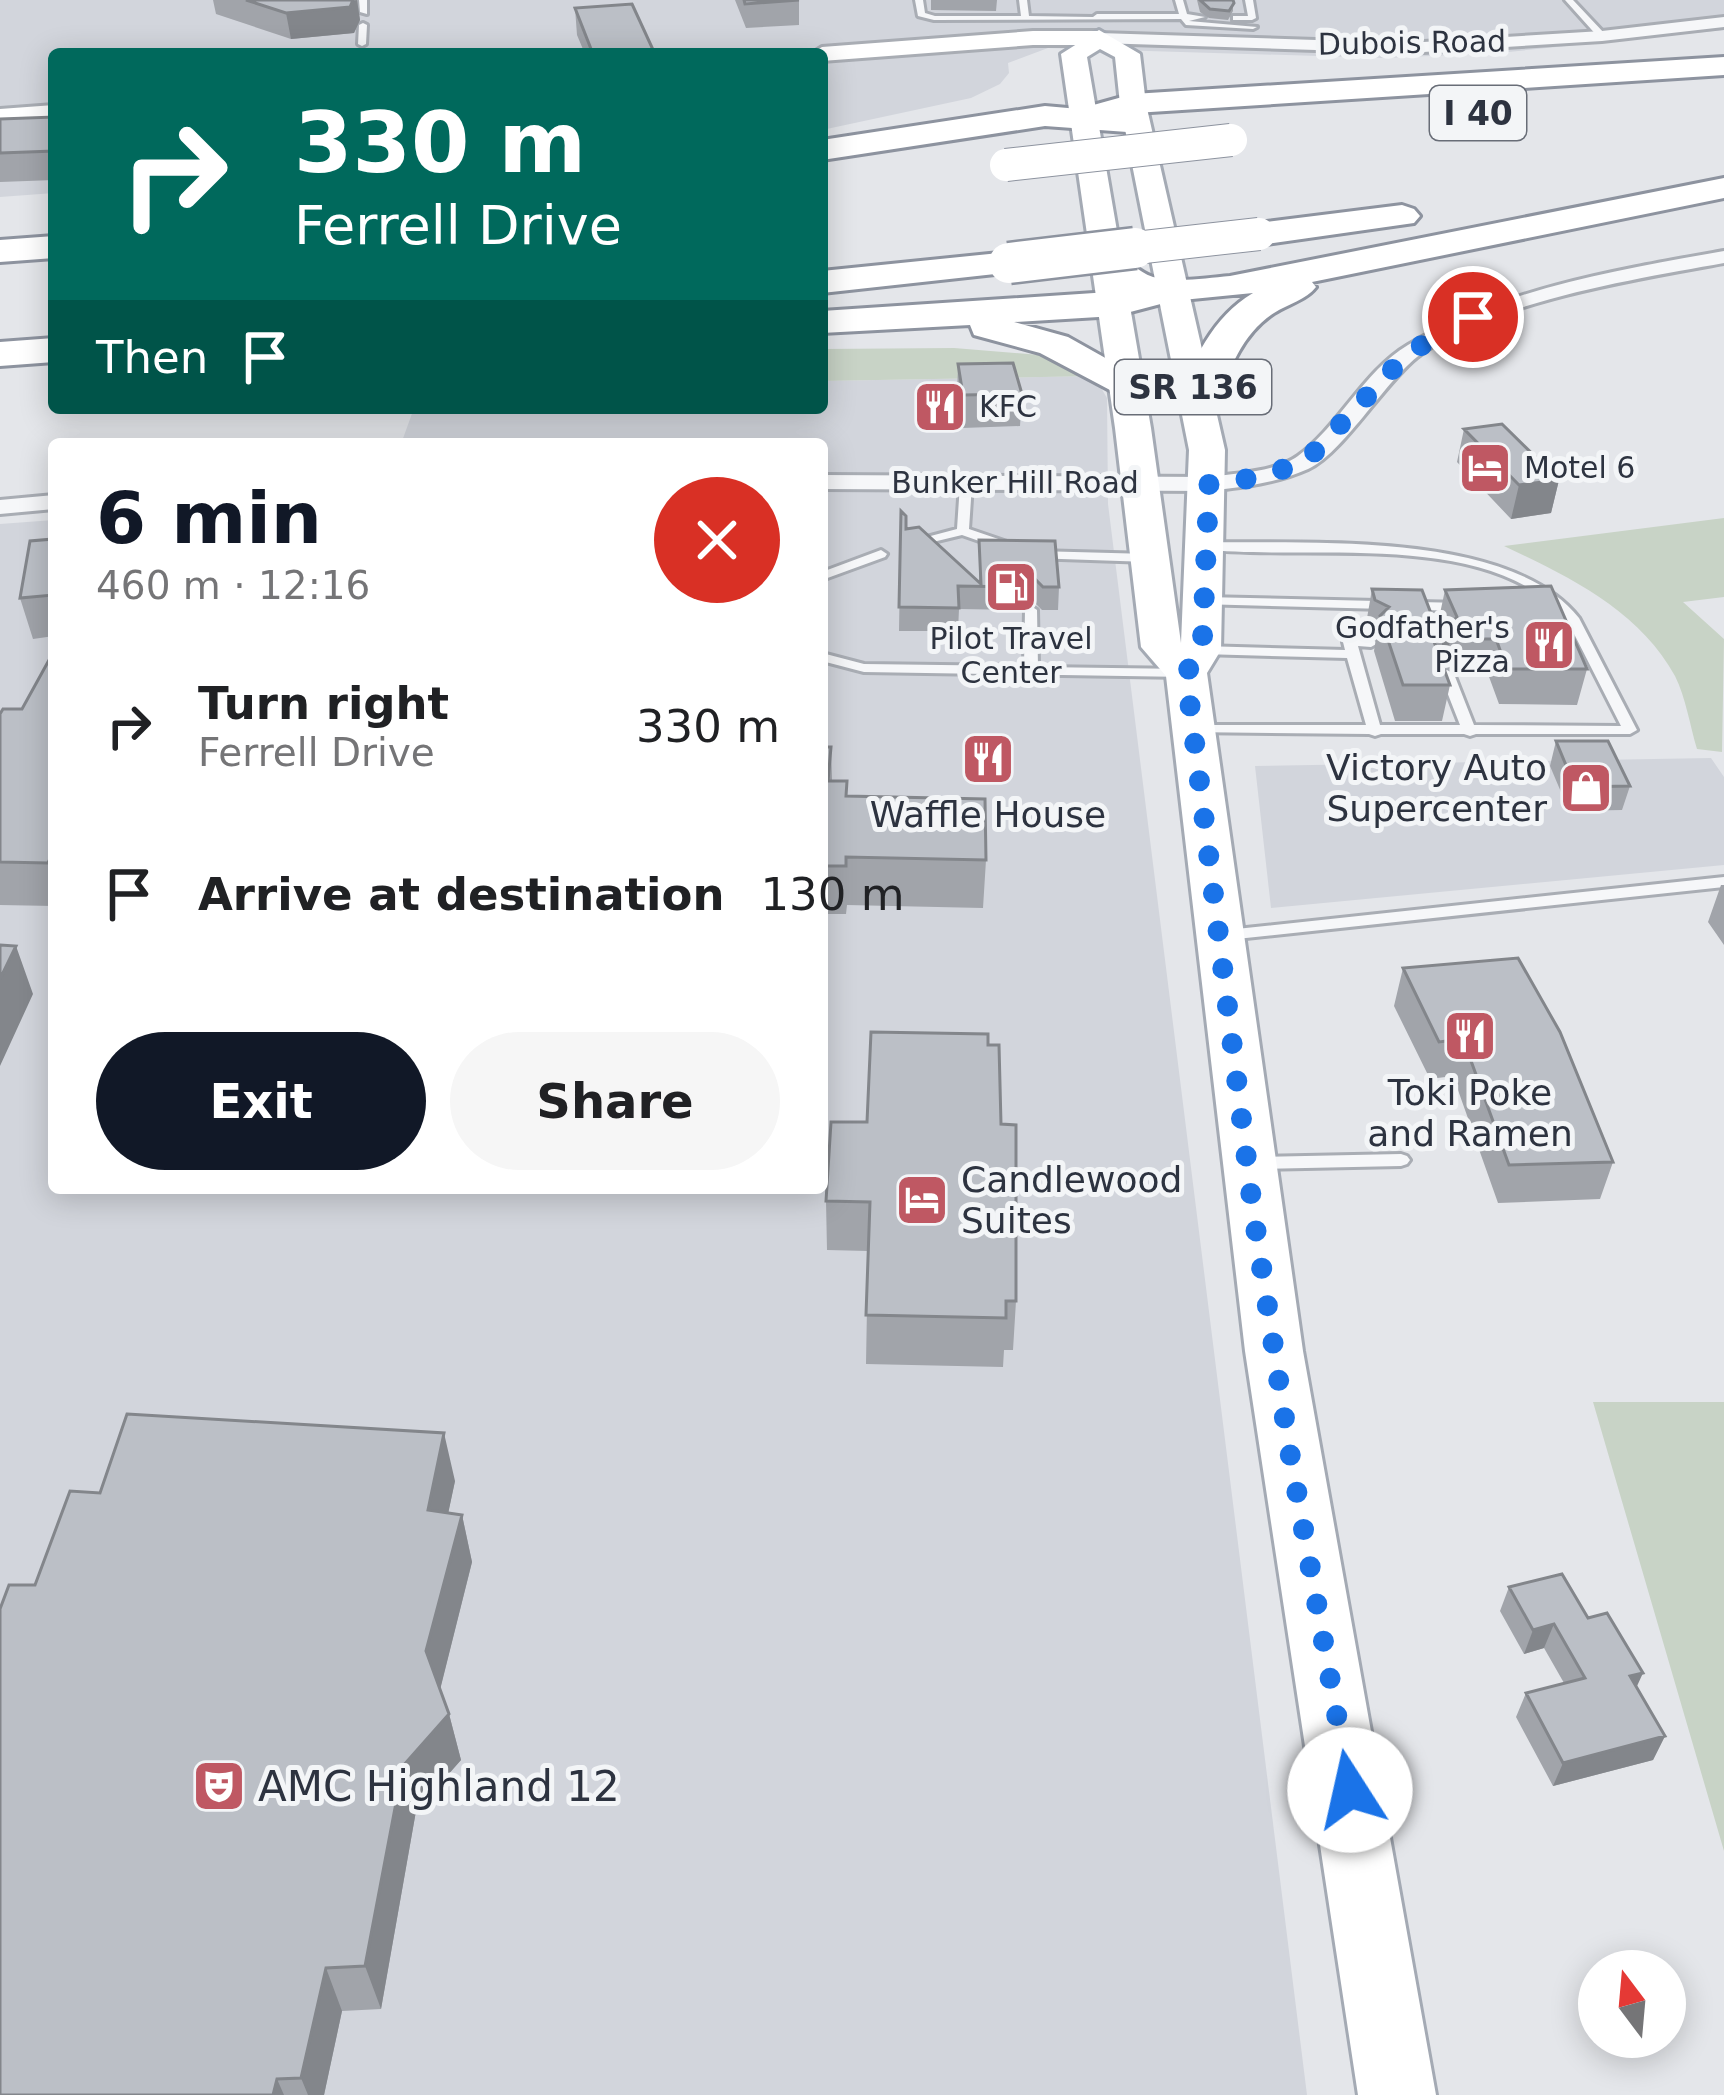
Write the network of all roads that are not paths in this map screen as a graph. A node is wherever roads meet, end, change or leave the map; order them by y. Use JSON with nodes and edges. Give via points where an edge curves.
{"nodes":[{"id":1,"x":363,"y":0,"type":"edge"},
{"id":2,"x":919,"y":0,"type":"edge"},
{"id":3,"x":1023,"y":0,"type":"edge"},
{"id":4,"x":1569,"y":0,"type":"edge"},
{"id":5,"x":1180,"y":8,"type":"edge"},
{"id":6,"x":364,"y":12,"type":"dead end"},
{"id":7,"x":1200,"y":12,"type":"edge"},
{"id":8,"x":1234,"y":13,"type":"edge"},
{"id":9,"x":1097,"y":18,"type":"edge"},
{"id":10,"x":1025,"y":19,"type":"junction"},
{"id":11,"x":1252,"y":19,"type":"edge"},
{"id":12,"x":1724,"y":22,"type":"edge"},
{"id":13,"x":364,"y":25,"type":"dead end"},
{"id":14,"x":1602,"y":36,"type":"junction"},
{"id":15,"x":362,"y":44,"type":"dead end"},
{"id":16,"x":828,"y":54,"type":"edge"},
{"id":17,"x":1724,"y":66,"type":"edge"},
{"id":18,"x":1079,"y":76,"type":"junction"},
{"id":19,"x":1724,"y":80,"type":"edge"},
{"id":20,"x":48,"y":112,"type":"edge"},
{"id":21,"x":0,"y":116,"type":"edge"},
{"id":22,"x":1086,"y":116,"type":"junction"},
{"id":23,"x":1136,"y":116,"type":"junction"},
{"id":24,"x":1439,"y":117,"type":"dead end"},
{"id":25,"x":986,"y":126,"type":"junction"},
{"id":26,"x":1243,"y":139,"type":"dead end"},
{"id":27,"x":828,"y":149,"type":"edge"},
{"id":28,"x":994,"y":166,"type":"dead end"},
{"id":29,"x":1724,"y":172,"type":"edge"},
{"id":30,"x":1724,"y":188,"type":"edge"},
{"id":31,"x":48,"y":247,"type":"edge"},
{"id":32,"x":3,"y":251,"type":"edge"},
{"id":33,"x":1410,"y":252,"type":"junction"},
{"id":34,"x":1724,"y":257,"type":"edge"},
{"id":35,"x":1108,"y":261,"type":"junction"},
{"id":36,"x":828,"y":281,"type":"edge"},
{"id":37,"x":1172,"y":290,"type":"junction"},
{"id":38,"x":1114,"y":305,"type":"junction"},
{"id":39,"x":828,"y":321,"type":"edge"},
{"id":40,"x":828,"y":321,"type":"edge"},
{"id":41,"x":48,"y":354,"type":"edge"},
{"id":42,"x":0,"y":357,"type":"edge"},
{"id":43,"x":1126,"y":387,"type":"junction"},
{"id":44,"x":1197,"y":403,"type":"junction"},
{"id":45,"x":828,"y":482,"type":"edge"},
{"id":46,"x":966,"y":484,"type":"junction"},
{"id":47,"x":1140,"y":484,"type":"junction"},
{"id":48,"x":1209,"y":484,"type":"junction"},
{"id":49,"x":48,"y":502,"type":"edge"},
{"id":50,"x":0,"y":506,"type":"edge"},
{"id":51,"x":963,"y":531,"type":"junction"},
{"id":52,"x":912,"y":544,"type":"edge"},
{"id":53,"x":1206,"y":546,"type":"junction"},
{"id":54,"x":881,"y":554,"type":"dead end"},
{"id":55,"x":1150,"y":558,"type":"junction"},
{"id":56,"x":828,"y":574,"type":"edge"},
{"id":57,"x":1204,"y":602,"type":"junction"},
{"id":58,"x":1420,"y":607,"type":"junction"},
{"id":59,"x":1482,"y":608,"type":"edge"},
{"id":60,"x":1544,"y":608,"type":"edge"},
{"id":61,"x":1565,"y":608,"type":"junction"},
{"id":62,"x":1031,"y":610,"type":"dead end"},
{"id":63,"x":1427,"y":625,"type":"edge"},
{"id":64,"x":1371,"y":643,"type":"dead end"},
{"id":65,"x":1354,"y":658,"type":"junction"},
{"id":66,"x":828,"y":659,"type":"edge"},
{"id":67,"x":1377,"y":662,"type":"dead end"},
{"id":68,"x":1031,"y":670,"type":"junction"},
{"id":69,"x":1194,"y":684,"type":"junction"},
{"id":70,"x":1362,"y":686,"type":"junction"},
{"id":71,"x":1385,"y":686,"type":"dead end"},
{"id":72,"x":1431,"y":687,"type":"edge"},
{"id":73,"x":1437,"y":707,"type":"edge"},
{"id":74,"x":1460,"y":707,"type":"junction"},
{"id":75,"x":1368,"y":708,"type":"junction"},
{"id":76,"x":1391,"y":708,"type":"dead end"},
{"id":77,"x":1376,"y":732,"type":"junction"},
{"id":78,"x":1470,"y":733,"type":"junction"},
{"id":79,"x":1724,"y":882,"type":"edge"},
{"id":80,"x":1220,"y":935,"type":"junction"},
{"id":81,"x":1401,"y":1160,"type":"dead end"},
{"id":82,"x":1246,"y":1163,"type":"junction"},
{"id":83,"x":1397,"y":2095,"type":"edge"}],
"edges":[{"from":1,"to":6,"type":"lane"},
{"from":2,"to":10,"type":"lane","via":[[921,14],[934,18]]},
{"from":3,"to":10,"type":"lane"},
{"from":4,"to":14,"type":"lane"},
{"from":5,"to":7,"type":"lane"},
{"from":5,"to":9,"type":"lane"},
{"from":5,"to":11,"type":"lane","via":[[1192,25]]},
{"from":8,"to":11,"type":"lane"},
{"from":9,"to":10,"type":"lane"},
{"from":9,"to":11,"type":"street","name":"Dubois Road"},
{"from":9,"to":16,"type":"street","via":[[1033,38]]},
{"from":9,"to":18,"type":"main road","via":[[1074,54]]},
{"from":9,"to":23,"type":"main road","number":"SR 136","via":[[1126,54]]},
{"from":11,"to":14,"type":"street","name":"Dubois Road","via":[[1407,48]]},
{"from":12,"to":14,"type":"street","name":"Dubois Road"},
{"from":13,"to":15,"type":"lane"},
{"from":17,"to":23,"type":"highway"},
{"from":18,"to":22,"type":"main road","number":"SR 136"},
{"from":18,"to":25,"type":"highway","via":[[1046,102]]},
{"from":19,"to":24,"type":"highway","number":"I 40"},
{"from":20,"to":21,"type":"street"},
{"from":22,"to":23,"type":"highway"},
{"from":22,"to":25,"type":"highway"},
{"from":22,"to":35,"type":"main road","number":"SR 136"},
{"from":23,"to":37,"type":"main road","number":"SR 136"},
{"from":25,"to":27,"type":"highway"},
{"from":26,"to":28,"type":"highway","bridge":true},
{"from":29,"to":36,"type":"highway","bridge":true},
{"from":30,"to":33,"type":"highway"},
{"from":31,"to":32,"type":"highway"},
{"from":33,"to":37,"type":"highway","via":[[1254,283]]},
{"from":33,"to":44,"type":"highway","via":[[1280,293],[1244,316],[1221,340]]},
{"from":34,"to":48,"type":"street","name":"Bunker Hill Road","via":[[1473,317],[1408,353],[1304,463]]},
{"from":35,"to":37,"type":"highway","via":[[1140,285]]},
{"from":35,"to":38,"type":"main road","number":"SR 136"},
{"from":37,"to":38,"type":"highway"},
{"from":37,"to":44,"type":"main road","number":"SR 136"},
{"from":38,"to":39,"type":"highway"},
{"from":38,"to":43,"type":"main road","number":"SR 136"},
{"from":40,"to":43,"type":"highway","via":[[952,321],[1017,332]]},
{"from":41,"to":42,"type":"highway"},
{"from":43,"to":47,"type":"main road","number":"SR 136"},
{"from":44,"to":48,"type":"main road","number":"SR 136"},
{"from":45,"to":46,"type":"street","name":"Bunker Hill Road"},
{"from":46,"to":47,"type":"street","name":"Bunker Hill Road"},
{"from":46,"to":51,"type":"lane"},
{"from":47,"to":48,"type":"street","name":"Bunker Hill Road"},
{"from":47,"to":55,"type":"main road","number":"SR 136"},
{"from":48,"to":53,"type":"main road","number":"SR 136"},
{"from":49,"to":50,"type":"street"},
{"from":51,"to":52,"type":"lane"},
{"from":51,"to":55,"type":"lane","via":[[1028,559]]},
{"from":53,"to":57,"type":"main road","number":"SR 136"},
{"from":53,"to":61,"type":"lane","via":[[1457,557],[1511,573]]},
{"from":54,"to":56,"type":"lane"},
{"from":55,"to":69,"type":"main road","number":"SR 136","via":[[1161,647]]},
{"from":57,"to":58,"type":"lane"},
{"from":57,"to":69,"type":"main road","number":"SR 136"},
{"from":58,"to":59,"type":"lane"},
{"from":58,"to":63,"type":"lane"},
{"from":60,"to":61,"type":"lane"},
{"from":61,"to":78,"type":"lane","via":[[1630,730]]},
{"from":62,"to":68,"type":"lane"},
{"from":64,"to":65,"type":"lane","via":[[1350,642]]},
{"from":65,"to":67,"type":"lane"},
{"from":65,"to":69,"type":"lane"},
{"from":65,"to":70,"type":"lane"},
{"from":66,"to":68,"type":"lane","via":[[864,668]]},
{"from":68,"to":69,"type":"lane"},
{"from":69,"to":77,"type":"lane"},
{"from":69,"to":80,"type":"main road","number":"SR 136"},
{"from":70,"to":71,"type":"lane"},
{"from":70,"to":75,"type":"lane"},
{"from":72,"to":74,"type":"lane","via":[[1449,681]]},
{"from":73,"to":74,"type":"lane"},
{"from":74,"to":78,"type":"lane"},
{"from":75,"to":76,"type":"lane"},
{"from":75,"to":77,"type":"lane"},
{"from":77,"to":78,"type":"lane"},
{"from":79,"to":80,"type":"lane"},
{"from":80,"to":82,"type":"main road","number":"SR 136"},
{"from":81,"to":82,"type":"lane"},
{"from":82,"to":83,"type":"main road","number":"SR 136"}]}
